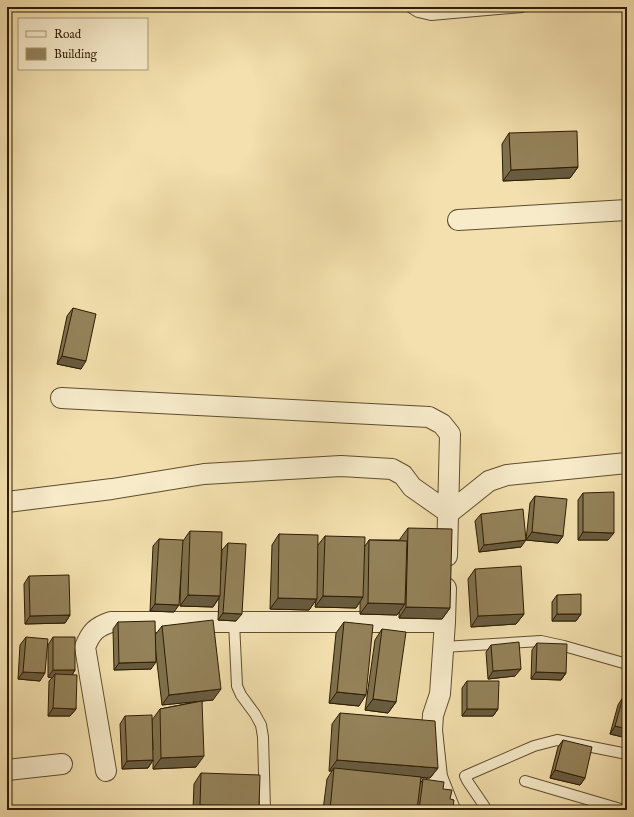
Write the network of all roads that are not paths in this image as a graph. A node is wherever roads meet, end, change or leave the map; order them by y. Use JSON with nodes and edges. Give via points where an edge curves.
{"nodes":[{"id":1,"x":410,"y":7,"type":"edge"},
{"id":2,"x":522,"y":7,"type":"edge"},
{"id":3,"x":627,"y":210,"type":"edge"},
{"id":4,"x":458,"y":220,"type":"dead end"},
{"id":5,"x":61,"y":398,"type":"dead end"},
{"id":6,"x":627,"y":463,"type":"edge"},
{"id":7,"x":7,"y":502,"type":"edge"},
{"id":8,"x":449,"y":513,"type":"junction"},
{"id":9,"x":234,"y":622,"type":"junction"},
{"id":10,"x":445,"y":622,"type":"junction"},
{"id":11,"x":443,"y":647,"type":"junction"},
{"id":12,"x":627,"y":664,"type":"edge"},
{"id":13,"x":627,"y":754,"type":"edge"},
{"id":14,"x":62,"y":764,"type":"dead end"},
{"id":15,"x":7,"y":770,"type":"edge"},
{"id":16,"x":106,"y":771,"type":"dead end"},
{"id":17,"x":525,"y":781,"type":"dead end"},
{"id":18,"x":265,"y":810,"type":"edge"},
{"id":19,"x":450,"y":810,"type":"edge"},
{"id":20,"x":486,"y":810,"type":"edge"},
{"id":21,"x":624,"y":810,"type":"edge"}],
"edges":[{"from":1,"to":2,"type":"lane","via":[[431,15]]},
{"from":3,"to":4,"type":"street"},
{"from":5,"to":8,"type":"street","via":[[429,417],[442,424],[450,434]]},
{"from":6,"to":8,"type":"street","via":[[507,475],[489,481]]},
{"from":7,"to":8,"type":"street","via":[[204,474],[342,466],[392,469],[403,475],[412,487]]},
{"from":8,"to":10,"type":"street"},
{"from":9,"to":10,"type":"street"},
{"from":9,"to":16,"type":"street","via":[[111,622],[100,626],[90,636],[85,647]]},
{"from":9,"to":18,"type":"lane","via":[[237,686],[261,725],[263,737]]},
{"from":10,"to":11,"type":"street"},
{"from":11,"to":12,"type":"lane","via":[[541,641]]},
{"from":11,"to":19,"type":"street","via":[[440,694],[433,715],[432,730],[437,777]]},
{"from":13,"to":20,"type":"lane","via":[[557,740],[534,746],[465,776]]},
{"from":14,"to":15,"type":"street"},
{"from":17,"to":21,"type":"lane"}]}
